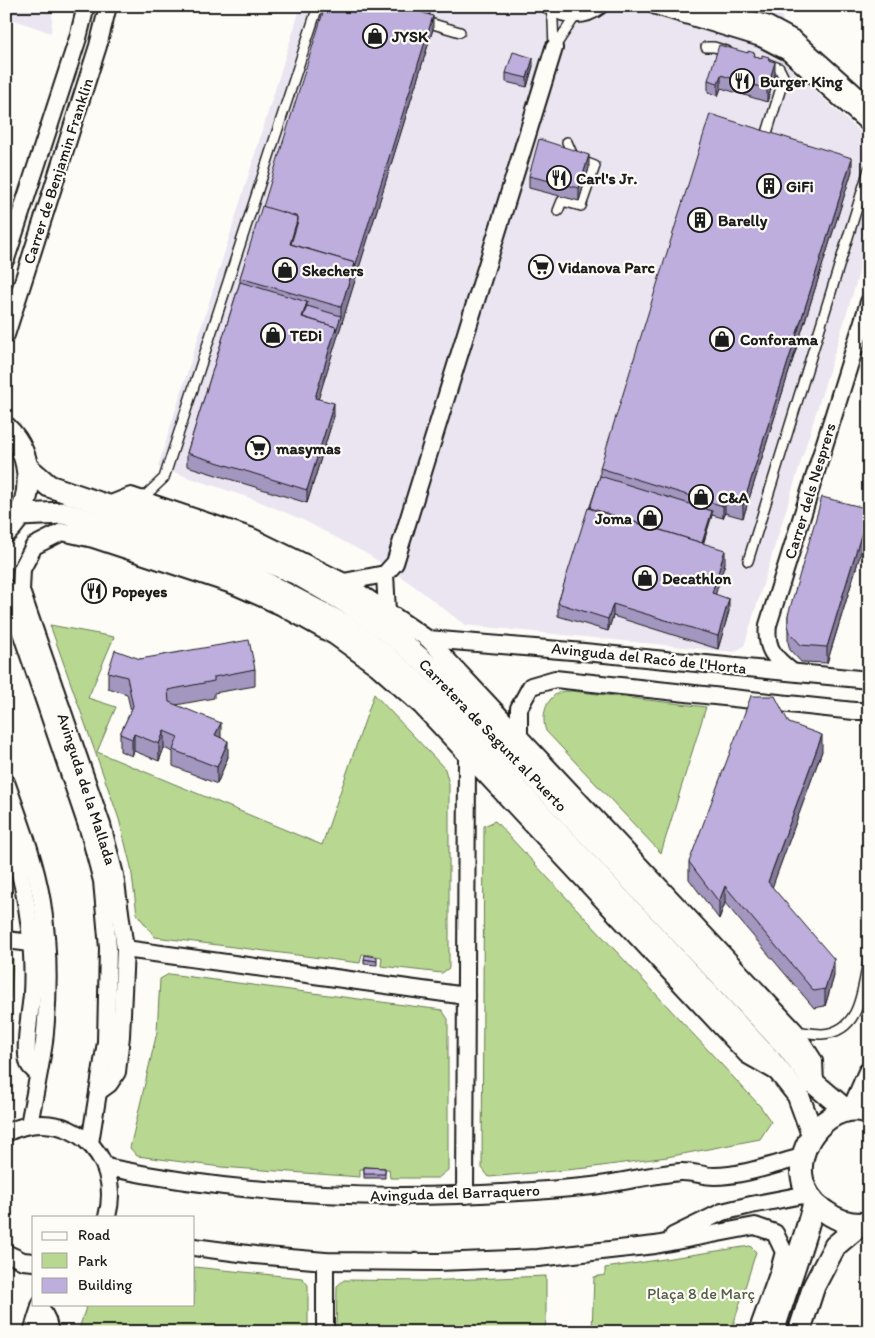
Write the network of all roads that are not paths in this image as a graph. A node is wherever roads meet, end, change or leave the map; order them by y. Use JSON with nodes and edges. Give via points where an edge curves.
{"nodes":[{"id":1,"x":86,"y":6,"type":"edge"},
{"id":2,"x":108,"y":6,"type":"edge"},
{"id":3,"x":318,"y":6,"type":"edge"},
{"id":4,"x":550,"y":6,"type":"edge"},
{"id":5,"x":599,"y":6,"type":"edge"},
{"id":6,"x":656,"y":6,"type":"edge"},
{"id":7,"x":705,"y":6,"type":"edge"},
{"id":8,"x":576,"y":15,"type":"junction"},
{"id":9,"x":417,"y":19,"type":"edge"},
{"id":10,"x":460,"y":32,"type":"dead end"},
{"id":11,"x":706,"y":46,"type":"dead end"},
{"id":12,"x":554,"y":48,"type":"junction"},
{"id":13,"x":732,"y":53,"type":"edge"},
{"id":14,"x":760,"y":62,"type":"edge"},
{"id":15,"x":869,"y":106,"type":"edge"},
{"id":16,"x":869,"y":124,"type":"edge"},
{"id":17,"x":767,"y":132,"type":"edge"},
{"id":18,"x":567,"y":142,"type":"dead end"},
{"id":19,"x":869,"y":169,"type":"edge"},
{"id":20,"x":558,"y":211,"type":"dead end"},
{"id":21,"x":6,"y":259,"type":"edge"},
{"id":22,"x":869,"y":302,"type":"edge"},
{"id":23,"x":6,"y":335,"type":"edge"},
{"id":24,"x":6,"y":428,"type":"edge"},
{"id":25,"x":28,"y":468,"type":"junction"},
{"id":26,"x":131,"y":496,"type":"junction"},
{"id":27,"x":106,"y":506,"type":"junction"},
{"id":28,"x":20,"y":515,"type":"junction"},
{"id":29,"x":95,"y":524,"type":"junction"},
{"id":30,"x":6,"y":532,"type":"edge"},
{"id":31,"x":110,"y":544,"type":"junction"},
{"id":32,"x":748,"y":561,"type":"dead end"},
{"id":33,"x":385,"y":574,"type":"junction"},
{"id":34,"x":344,"y":582,"type":"junction"},
{"id":35,"x":6,"y":588,"type":"edge"},
{"id":36,"x":387,"y":612,"type":"junction"},
{"id":37,"x":14,"y":614,"type":"junction"},
{"id":38,"x":32,"y":620,"type":"junction"},
{"id":39,"x":428,"y":640,"type":"junction"},
{"id":40,"x":792,"y":672,"type":"junction"},
{"id":41,"x":869,"y":680,"type":"edge"},
{"id":42,"x":869,"y":711,"type":"edge"},
{"id":43,"x":519,"y":735,"type":"junction"},
{"id":44,"x":468,"y":756,"type":"junction"},
{"id":45,"x":6,"y":782,"type":"edge"},
{"id":46,"x":6,"y":827,"type":"edge"},
{"id":47,"x":6,"y":940,"type":"edge"},
{"id":48,"x":31,"y":943,"type":"junction"},
{"id":49,"x":125,"y":949,"type":"junction"},
{"id":50,"x":869,"y":957,"type":"edge"},
{"id":51,"x":466,"y":996,"type":"junction"},
{"id":52,"x":795,"y":1031,"type":"junction"},
{"id":53,"x":869,"y":1073,"type":"edge"},
{"id":54,"x":38,"y":1074,"type":"junction"},
{"id":55,"x":784,"y":1077,"type":"junction"},
{"id":56,"x":815,"y":1084,"type":"junction"},
{"id":57,"x":98,"y":1092,"type":"junction"},
{"id":58,"x":856,"y":1111,"type":"edge"},
{"id":59,"x":29,"y":1124,"type":"junction"},
{"id":60,"x":6,"y":1133,"type":"edge"},
{"id":61,"x":812,"y":1133,"type":"junction"},
{"id":62,"x":90,"y":1143,"type":"junction"},
{"id":63,"x":802,"y":1157,"type":"junction"},
{"id":64,"x":106,"y":1167,"type":"junction"},
{"id":65,"x":465,"y":1195,"type":"junction"},
{"id":66,"x":811,"y":1198,"type":"junction"},
{"id":67,"x":107,"y":1216,"type":"edge"},
{"id":68,"x":865,"y":1223,"type":"edge"},
{"id":69,"x":656,"y":1245,"type":"junction"},
{"id":70,"x":195,"y":1247,"type":"edge"},
{"id":71,"x":6,"y":1253,"type":"edge"},
{"id":72,"x":325,"y":1261,"type":"junction"},
{"id":73,"x":32,"y":1262,"type":"edge"},
{"id":74,"x":41,"y":1306,"type":"edge"},
{"id":75,"x":41,"y":1306,"type":"edge"},
{"id":76,"x":32,"y":1332,"type":"edge"},
{"id":77,"x":50,"y":1332,"type":"edge"},
{"id":78,"x":325,"y":1332,"type":"edge"},
{"id":79,"x":757,"y":1332,"type":"edge"},
{"id":80,"x":773,"y":1332,"type":"edge"},
{"id":81,"x":799,"y":1332,"type":"edge"}],
"edges":[{"from":1,"to":21,"type":"street","name":"Carrer de Benjamin Franklin"},
{"from":2,"to":23,"type":"street","name":"Carrer de Benjamin Franklin"},
{"from":3,"to":26,"type":"lane","via":[[164,478],[145,496]]},
{"from":4,"to":8,"type":"street"},
{"from":4,"to":12,"type":"lane"},
{"from":5,"to":8,"type":"street"},
{"from":6,"to":16,"type":"street","via":[[761,38],[788,52]]},
{"from":7,"to":15,"type":"street","via":[[766,24],[794,39]]},
{"from":8,"to":12,"type":"lane"},
{"from":9,"to":10,"type":"lane"},
{"from":11,"to":13,"type":"lane"},
{"from":12,"to":33,"type":"street","via":[[395,563]]},
{"from":14,"to":17,"type":"lane","via":[[779,68],[784,78]]},
{"from":18,"to":20,"type":"lane","via":[[574,158],[595,166],[581,206],[562,201]]},
{"from":19,"to":32,"type":"lane"},
{"from":22,"to":40,"type":"street","name":"Carrer dels Nesprers","via":[[768,624],[766,638],[776,660]]},
{"from":24,"to":25,"type":"street","via":[[19,444]]},
{"from":25,"to":27,"type":"street","name":"Carretera de Sagunt al Puerto","via":[[49,486]]},
{"from":25,"to":28,"type":"street","via":[[28,491]]},
{"from":26,"to":27,"type":"street"},
{"from":26,"to":34,"type":"street","via":[[250,536]]},
{"from":27,"to":56,"type":"street","name":"Carretera de Sagunt al Puerto","via":[[247,553],[295,573],[351,605],[399,640],[448,684],[781,1041]]},
{"from":28,"to":29,"type":"street","name":"Carretera de Sagunt al Puerto","via":[[64,512]]},
{"from":28,"to":30,"type":"street"},
{"from":29,"to":31,"type":"street"},
{"from":29,"to":55,"type":"street","name":"Carretera de Sagunt al Puerto","via":[[240,570],[341,624],[386,656],[429,694]]},
{"from":31,"to":38,"type":"street","name":"Avinguda de la Mallada","via":[[62,532],[34,546],[22,569],[21,590]]},
{"from":31,"to":44,"type":"street","via":[[235,586],[334,636],[421,706]]},
{"from":33,"to":34,"type":"street"},
{"from":33,"to":36,"type":"street"},
{"from":34,"to":36,"type":"street"},
{"from":35,"to":37,"type":"street","name":"Avinguda de la Mallada"},
{"from":36,"to":39,"type":"street"},
{"from":37,"to":38,"type":"street"},
{"from":37,"to":57,"type":"street","name":"Avinguda de la Mallada","via":[[89,832],[102,881],[108,958],[106,1042]]},
{"from":38,"to":49,"type":"street","name":"Avinguda de la Mallada","via":[[102,825],[115,875]]},
{"from":39,"to":40,"type":"street","name":"Avinguda del Racó de l'Horta"},
{"from":39,"to":43,"type":"street"},
{"from":40,"to":41,"type":"street","name":"Avinguda del Racó de l'Horta"},
{"from":42,"to":43,"type":"street","name":"Avinguda del Racó de l'Horta","via":[[555,679],[531,686],[519,708]]},
{"from":43,"to":52,"type":"street"},
{"from":44,"to":51,"type":"street"},
{"from":44,"to":55,"type":"street","via":[[747,1055]]},
{"from":45,"to":54,"type":"street","via":[[31,853],[42,902],[47,994]]},
{"from":46,"to":48,"type":"street","via":[[17,857]]},
{"from":47,"to":48,"type":"street"},
{"from":48,"to":54,"type":"street","via":[[32,993],[26,1054],[29,1065]]},
{"from":49,"to":51,"type":"street"},
{"from":49,"to":57,"type":"street","name":"Avinguda de la Mallada","via":[[117,1072]]},
{"from":50,"to":52,"type":"lane","via":[[857,1013],[843,1029],[823,1034]]},
{"from":51,"to":65,"type":"street"},
{"from":52,"to":56,"type":"street","via":[[814,1062]]},
{"from":53,"to":58,"type":"street"},
{"from":54,"to":59,"type":"street"},
{"from":55,"to":61,"type":"street","name":"Carretera de Sagunt al Puerto","via":[[798,1095]]},
{"from":56,"to":58,"type":"street","name":"Carretera de Sagunt al Puerto"},
{"from":57,"to":62,"type":"street","name":"Avinguda de la Mallada"},
{"from":58,"to":61,"type":"street","via":[[828,1119]]},
{"from":59,"to":60,"type":"street"},
{"from":59,"to":62,"type":"street","via":[[62,1127]]},
{"from":61,"to":63,"type":"street"},
{"from":62,"to":64,"type":"street"},
{"from":63,"to":65,"type":"street","name":"Avinguda del Barraquero","via":[[714,1176],[682,1172],[585,1187]]},
{"from":63,"to":66,"type":"street","via":[[802,1176]]},
{"from":64,"to":65,"type":"street","name":"Avinguda del Barraquero","via":[[255,1189],[337,1196]]},
{"from":64,"to":67,"type":"street","via":[[111,1187]]},
{"from":66,"to":68,"type":"street","via":[[835,1219]]},
{"from":66,"to":69,"type":"street","via":[[722,1212]]},
{"from":66,"to":80,"type":"street","via":[[807,1230]]},
{"from":68,"to":81,"type":"street","via":[[835,1246],[814,1286]]},
{"from":69,"to":72,"type":"street","via":[[538,1258],[438,1262]]},
{"from":69,"to":79,"type":"street","via":[[755,1226],[775,1233],[784,1252]]},
{"from":70,"to":72,"type":"street"},
{"from":71,"to":73,"type":"street"},
{"from":72,"to":78,"type":"street"},
{"from":74,"to":76,"type":"street"},
{"from":75,"to":77,"type":"street"}]}
